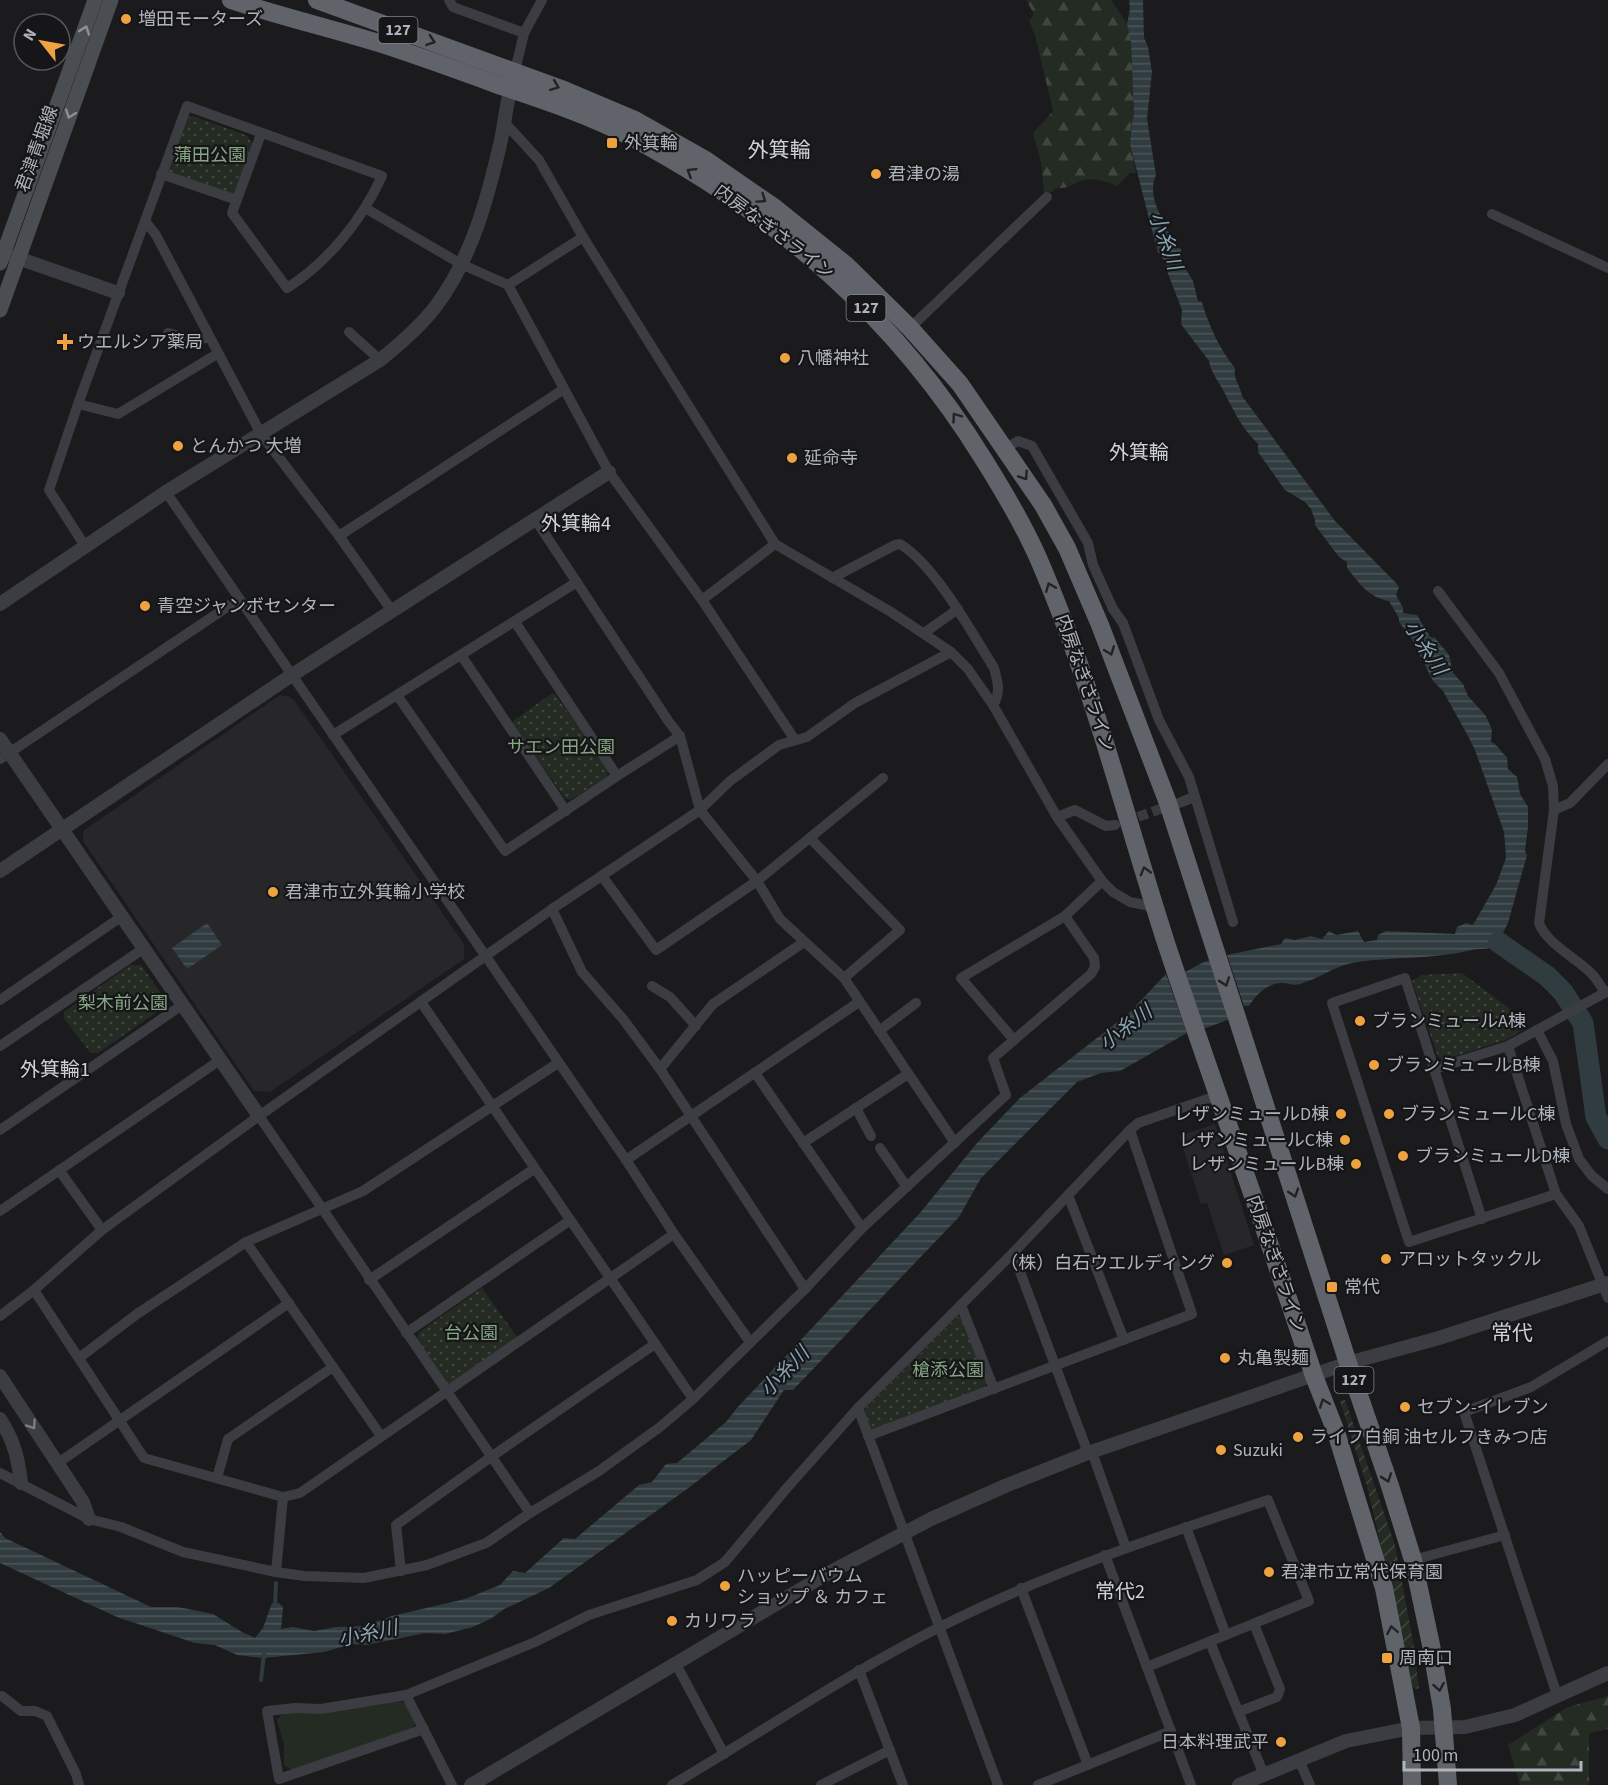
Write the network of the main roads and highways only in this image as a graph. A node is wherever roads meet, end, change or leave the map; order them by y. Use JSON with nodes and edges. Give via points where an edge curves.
{"nodes":[{"id":1,"x":95,"y":0,"type":"edge"},
{"id":2,"x":111,"y":0,"type":"edge"},
{"id":3,"x":231,"y":0,"type":"edge"},
{"id":4,"x":317,"y":0,"type":"edge"},
{"id":5,"x":1,"y":256,"type":"edge"},
{"id":6,"x":0,"y":310,"type":"edge"},
{"id":7,"x":1412,"y":1785,"type":"edge"},
{"id":8,"x":1448,"y":1785,"type":"edge"}],
"edges":[{"from":5,"to":1,"type":"main road","name":"君津青堀線","one_way":true},
{"from":2,"to":6,"type":"main road","name":"君津青堀線","one_way":true},
{"from":7,"to":3,"type":"highway","name":"内房なぎさライン","number":"127","one_way":true,"via":[[1411,1728],[1384,1588],[1336,1432],[1168,948],[1096,709],[1037,556],[963,426],[898,342],[838,280],[750,210],[688,170],[630,137],[566,108],[382,44]]},
{"from":4,"to":8,"type":"highway","name":"内房なぎさライン","number":"127","one_way":true,"via":[[515,71],[635,120],[704,159],[775,208],[846,265],[910,328],[960,384],[1043,505],[1067,548],[1100,625],[1168,803],[1413,1560],[1444,1728]]}]}
